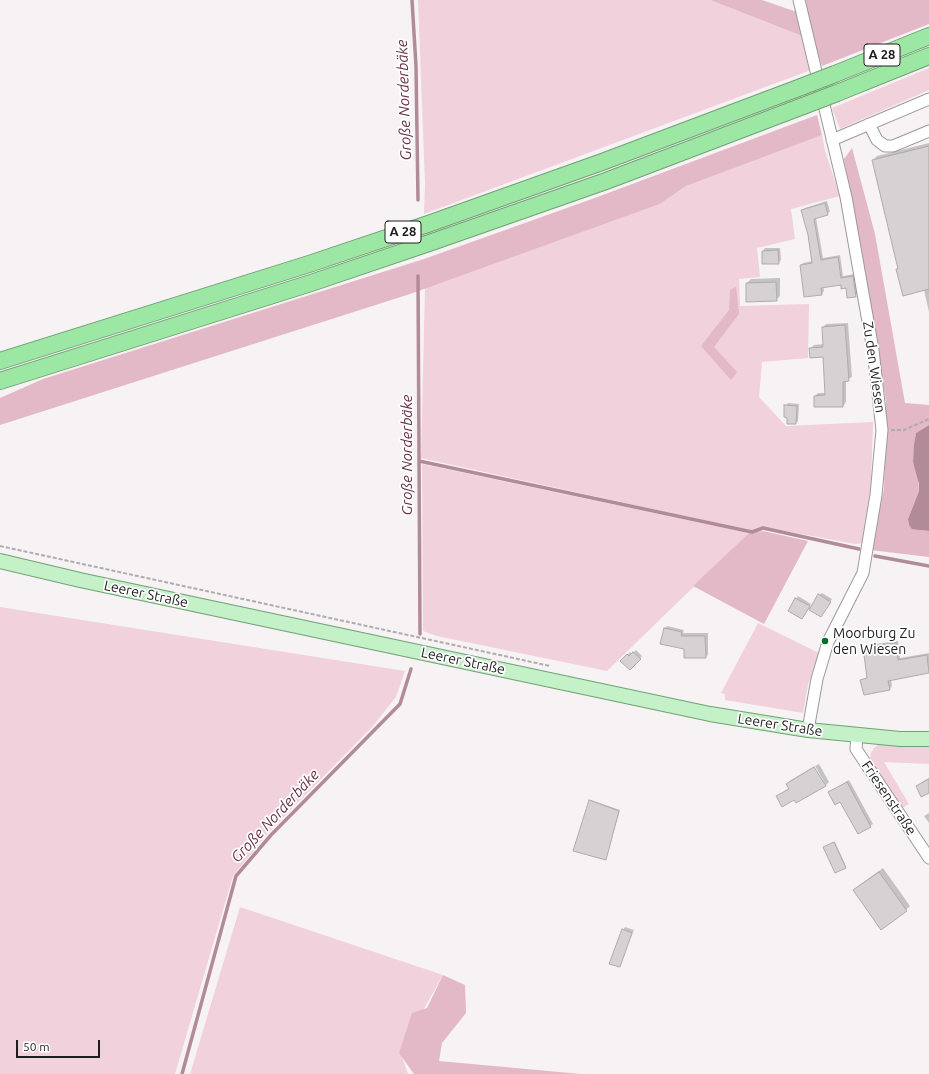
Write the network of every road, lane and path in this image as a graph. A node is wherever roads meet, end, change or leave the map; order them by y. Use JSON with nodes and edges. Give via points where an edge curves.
{"nodes":[{"id":1,"x":799,"y":0,"type":"edge"},
{"id":2,"x":929,"y":36,"type":"edge"},
{"id":3,"x":929,"y":56,"type":"edge"},
{"id":4,"x":929,"y":99,"type":"edge"},
{"id":5,"x":869,"y":124,"type":"junction"},
{"id":6,"x":929,"y":131,"type":"edge"},
{"id":7,"x":832,"y":140,"type":"junction"},
{"id":8,"x":0,"y":361,"type":"edge"},
{"id":9,"x":0,"y":381,"type":"edge"},
{"id":10,"x":929,"y":418,"type":"edge"},
{"id":11,"x":882,"y":430,"type":"junction"},
{"id":12,"x":0,"y":546,"type":"edge"},
{"id":13,"x":0,"y":561,"type":"edge"},
{"id":14,"x":557,"y":668,"type":"dead end"},
{"id":15,"x":808,"y":730,"type":"junction"},
{"id":16,"x":858,"y":735,"type":"junction"},
{"id":17,"x":929,"y":739,"type":"edge"},
{"id":18,"x":929,"y":858,"type":"edge"}],
"edges":[{"from":1,"to":7,"type":"street","name":"Zu den Wiesen"},
{"from":2,"to":8,"type":"highway","number":"A 28","bridge":true,"via":[[602,162],[428,224],[294,269]]},
{"from":3,"to":9,"type":"highway","number":"A 28","bridge":true,"via":[[606,181],[311,283]]},
{"from":4,"to":5,"type":"street"},
{"from":5,"to":6,"type":"street","via":[[877,140],[885,146],[893,146]]},
{"from":5,"to":7,"type":"street"},
{"from":7,"to":11,"type":"street","name":"Zu den Wiesen","via":[[846,197],[873,350]]},
{"from":10,"to":11,"type":"path","via":[[904,430]]},
{"from":11,"to":15,"type":"street","name":"Zu den Wiesen","via":[[876,495],[863,573],[828,642],[817,679]]},
{"from":12,"to":14,"type":"path"},
{"from":13,"to":15,"type":"main road","name":"Leerer Straße","via":[[710,714]]},
{"from":15,"to":16,"type":"main road","name":"Leerer Straße"},
{"from":16,"to":17,"type":"main road","name":"Leerer Straße"},
{"from":16,"to":18,"type":"street","name":"Friesenstraße","via":[[856,749]]}]}
